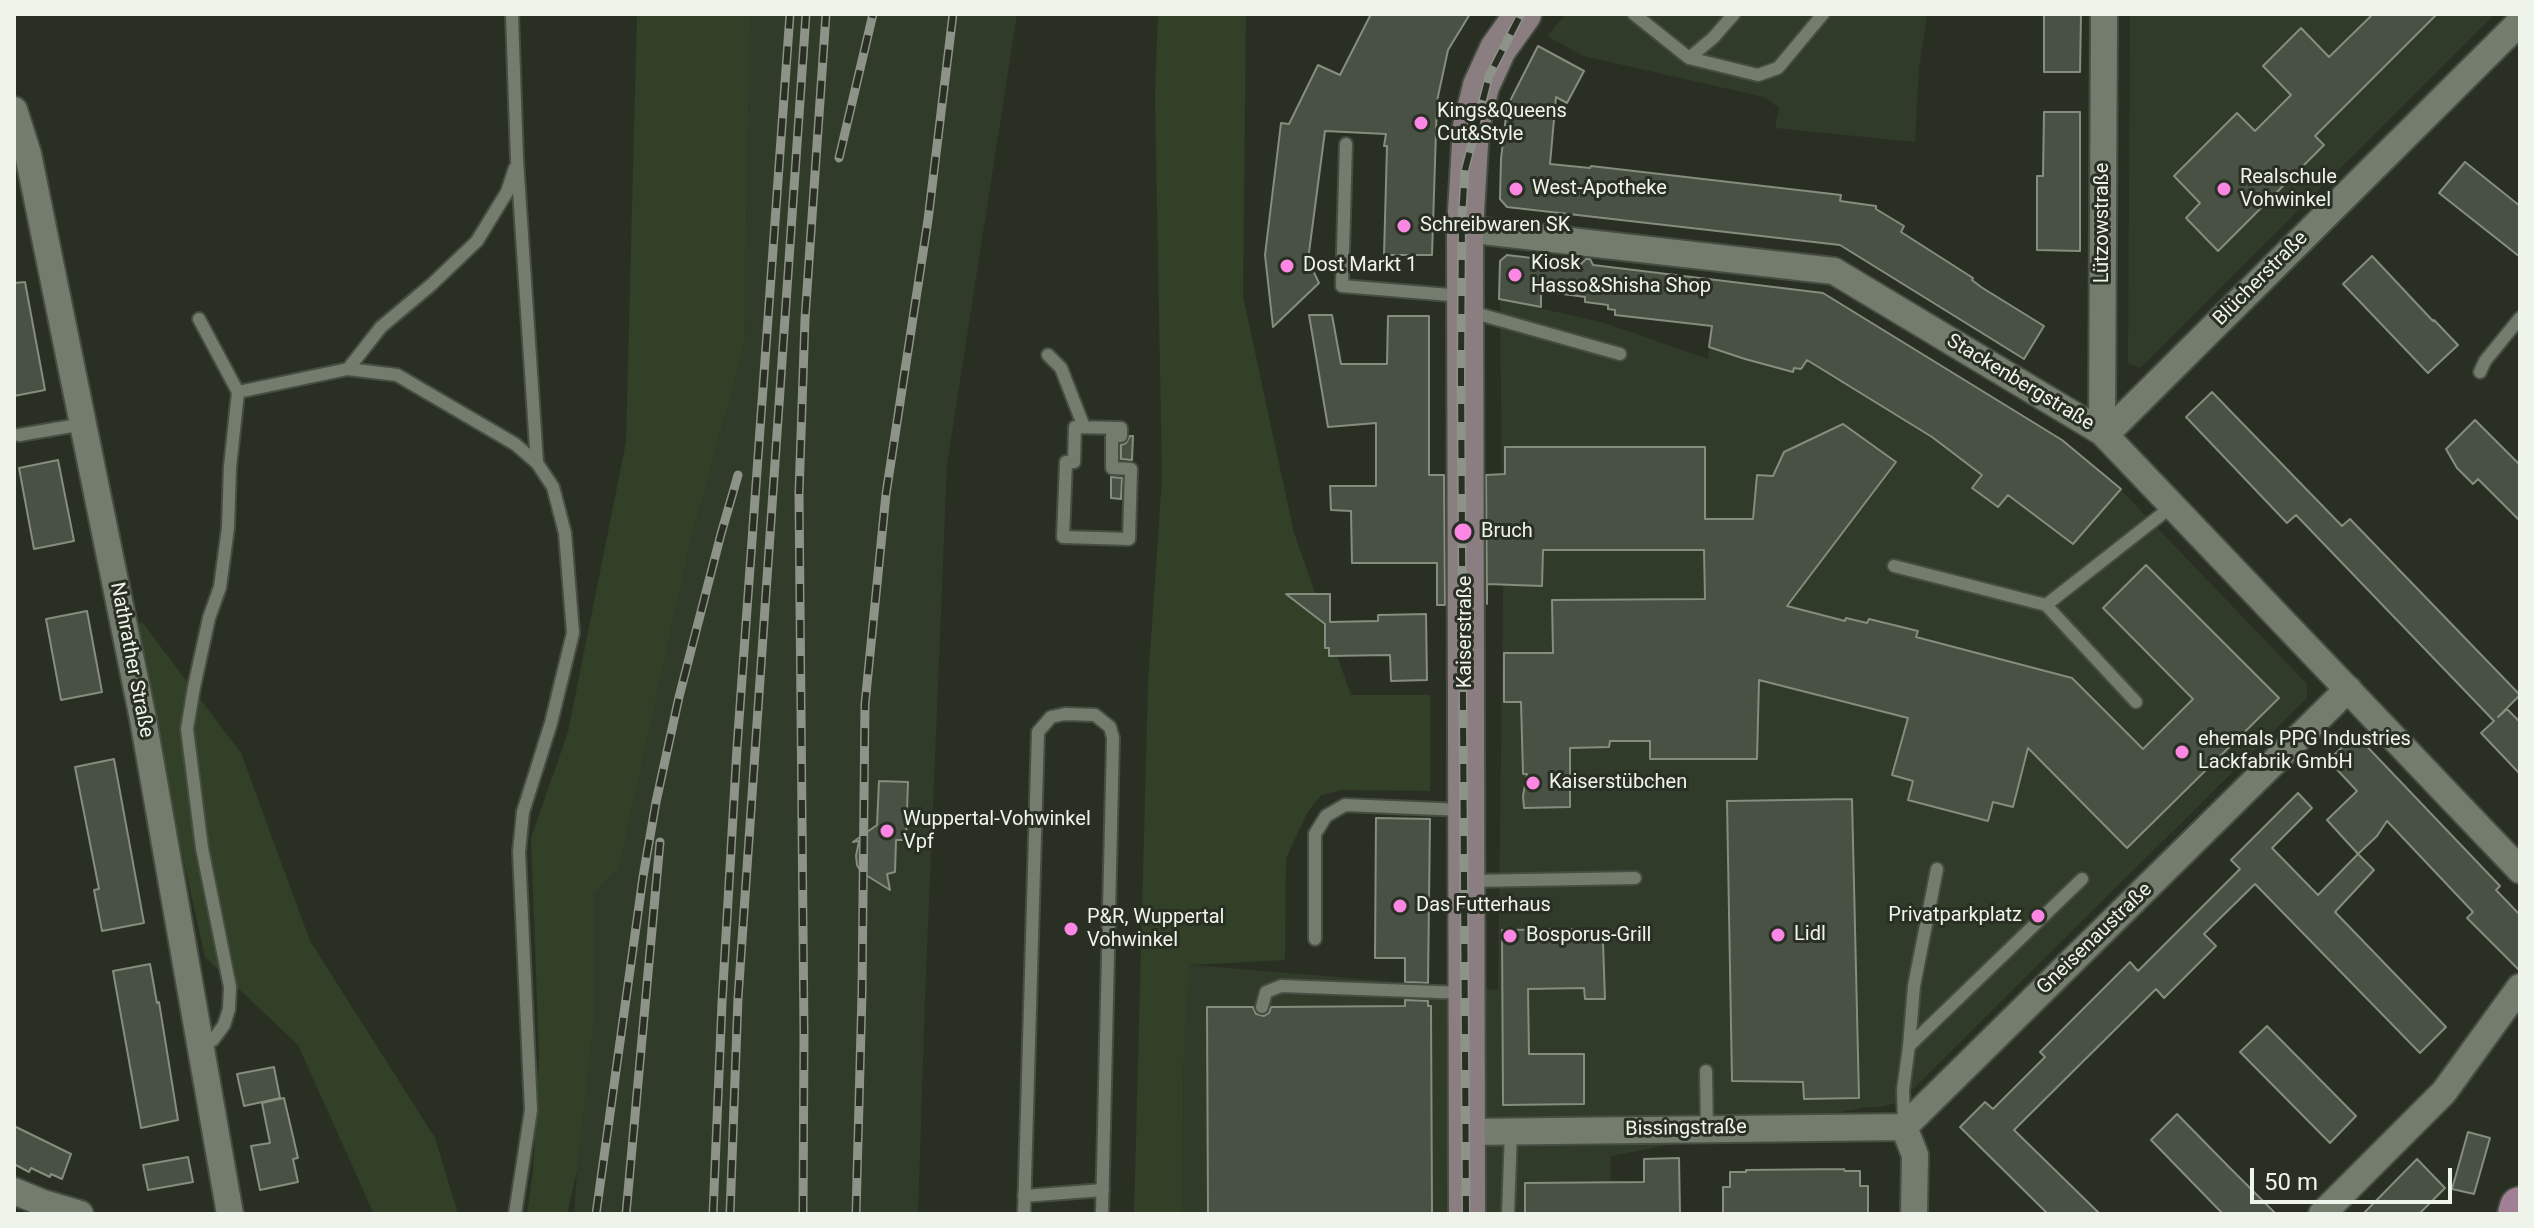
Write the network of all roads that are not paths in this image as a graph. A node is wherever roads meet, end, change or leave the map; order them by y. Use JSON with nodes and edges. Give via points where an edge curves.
{"nodes":[{"id":1,"x":512,"y":14,"type":"edge"},
{"id":2,"x":1523,"y":14,"type":"edge"},
{"id":3,"x":1634,"y":14,"type":"edge"},
{"id":4,"x":1734,"y":14,"type":"edge"},
{"id":5,"x":1823,"y":14,"type":"edge"},
{"id":6,"x":2104,"y":14,"type":"edge"},
{"id":7,"x":2520,"y":22,"type":"edge"},
{"id":8,"x":1689,"y":58,"type":"junction"},
{"id":9,"x":14,"y":110,"type":"edge"},
{"id":10,"x":1346,"y":144,"type":"dead end"},
{"id":11,"x":517,"y":160,"type":"junction"},
{"id":12,"x":1465,"y":229,"type":"junction"},
{"id":13,"x":1465,"y":303,"type":"junction"},
{"id":14,"x":2520,"y":318,"type":"edge"},
{"id":15,"x":199,"y":319,"type":"dead end"},
{"id":16,"x":1620,"y":354,"type":"dead end"},
{"id":17,"x":1048,"y":355,"type":"dead end"},
{"id":18,"x":348,"y":369,"type":"junction"},
{"id":19,"x":2480,"y":372,"type":"dead end"},
{"id":20,"x":238,"y":392,"type":"junction"},
{"id":21,"x":84,"y":424,"type":"junction"},
{"id":22,"x":1084,"y":427,"type":"junction"},
{"id":23,"x":2104,"y":434,"type":"junction"},
{"id":24,"x":19,"y":435,"type":"dead end"},
{"id":25,"x":537,"y":463,"type":"junction"},
{"id":26,"x":2171,"y":507,"type":"junction"},
{"id":27,"x":1894,"y":566,"type":"dead end"},
{"id":28,"x":2046,"y":605,"type":"junction"},
{"id":29,"x":2348,"y":689,"type":"junction"},
{"id":30,"x":2136,"y":702,"type":"dead end"},
{"id":31,"x":1466,"y":810,"type":"junction"},
{"id":32,"x":2516,"y":862,"type":"edge"},
{"id":33,"x":1937,"y":869,"type":"dead end"},
{"id":34,"x":1635,"y":878,"type":"dead end"},
{"id":35,"x":2082,"y":879,"type":"dead end"},
{"id":36,"x":1466,"y":881,"type":"junction"},
{"id":37,"x":1315,"y":939,"type":"dead end"},
{"id":38,"x":2520,"y":987,"type":"edge"},
{"id":39,"x":1467,"y":993,"type":"junction"},
{"id":40,"x":1262,"y":1007,"type":"dead end"},
{"id":41,"x":200,"y":1044,"type":"junction"},
{"id":42,"x":1909,"y":1046,"type":"junction"},
{"id":43,"x":1706,"y":1071,"type":"dead end"},
{"id":44,"x":1904,"y":1127,"type":"junction"},
{"id":45,"x":1707,"y":1129,"type":"junction"},
{"id":46,"x":1511,"y":1131,"type":"junction"},
{"id":47,"x":1467,"y":1132,"type":"junction"},
{"id":48,"x":1103,"y":1190,"type":"junction"},
{"id":49,"x":14,"y":1191,"type":"edge"},
{"id":50,"x":1024,"y":1196,"type":"junction"},
{"id":51,"x":2520,"y":1207,"type":"edge"},
{"id":52,"x":225,"y":1213,"type":"edge"},
{"id":53,"x":80,"y":1214,"type":"edge"},
{"id":54,"x":515,"y":1214,"type":"edge"},
{"id":55,"x":1024,"y":1214,"type":"edge"},
{"id":56,"x":1102,"y":1214,"type":"edge"},
{"id":57,"x":1467,"y":1214,"type":"edge"},
{"id":58,"x":1508,"y":1214,"type":"edge"},
{"id":59,"x":1914,"y":1214,"type":"edge"},
{"id":60,"x":2322,"y":1214,"type":"edge"},
{"id":61,"x":2518,"y":1214,"type":"edge"}],
"edges":[{"from":1,"to":11,"type":"lane"},
{"from":2,"to":12,"type":"main road","name":"Kaiserstraße","via":[[1481,86],[1471,127]]},
{"from":3,"to":8,"type":"lane"},
{"from":4,"to":8,"type":"lane"},
{"from":5,"to":8,"type":"lane","via":[[1778,68],[1758,75]]},
{"from":6,"to":23,"type":"street","name":"Lützowstraße"},
{"from":7,"to":23,"type":"street","name":"Blücherstraße"},
{"from":9,"to":21,"type":"street","name":"Nathrather Straße","via":[[28,154]]},
{"from":10,"to":13,"type":"lane","via":[[1342,286]]},
{"from":11,"to":18,"type":"lane","via":[[507,192],[477,241],[381,327]]},
{"from":11,"to":25,"type":"lane"},
{"from":12,"to":13,"type":"main road","name":"Kaiserstraße"},
{"from":12,"to":23,"type":"street","name":"Stackenbergstraße","via":[[1834,271]]},
{"from":13,"to":16,"type":"lane"},
{"from":13,"to":31,"type":"main road","name":"Kaiserstraße"},
{"from":14,"to":19,"type":"lane"},
{"from":15,"to":20,"type":"lane"},
{"from":17,"to":22,"type":"lane","via":[[1061,368]]},
{"from":18,"to":20,"type":"lane"},
{"from":18,"to":25,"type":"lane","via":[[397,375],[515,444]]},
{"from":20,"to":41,"type":"lane","via":[[220,587],[187,729],[202,848],[230,987],[224,1025],[213,1040]]},
{"from":21,"to":24,"type":"lane"},
{"from":21,"to":41,"type":"street","name":"Nathrather Straße"},
{"from":22,"to":22,"type":"lane","via":[[1121,428],[1121,436],[1112,436],[1112,468],[1131,469],[1129,539],[1063,537],[1066,462],[1074,462],[1075,427]]},
{"from":23,"to":26,"type":"street","name":"Stackenbergstraße"},
{"from":25,"to":54,"type":"lane","via":[[553,487],[565,533],[573,633],[523,812],[519,852],[531,1110]]},
{"from":26,"to":28,"type":"lane"},
{"from":26,"to":29,"type":"street","name":"Stackenbergstraße"},
{"from":27,"to":28,"type":"lane"},
{"from":28,"to":30,"type":"lane"},
{"from":29,"to":32,"type":"street","name":"Stackenbergstraße"},
{"from":29,"to":44,"type":"street","name":"Gneisenaustraße"},
{"from":31,"to":36,"type":"main road","name":"Kaiserstraße"},
{"from":31,"to":37,"type":"lane","via":[[1345,805],[1326,816],[1315,834]]},
{"from":33,"to":42,"type":"lane","via":[[1914,986]]},
{"from":34,"to":36,"type":"lane"},
{"from":35,"to":42,"type":"lane"},
{"from":36,"to":39,"type":"main road","name":"Kaiserstraße"},
{"from":38,"to":60,"type":"street","via":[[2444,1092]]},
{"from":39,"to":40,"type":"lane","via":[[1281,986],[1266,992]]},
{"from":39,"to":47,"type":"main road","name":"Kaiserstraße"},
{"from":41,"to":52,"type":"street","name":"Nathrather Straße"},
{"from":42,"to":44,"type":"lane"},
{"from":43,"to":45,"type":"lane"},
{"from":44,"to":45,"type":"street","name":"Bissingstraße"},
{"from":44,"to":59,"type":"street","via":[[1915,1155]]},
{"from":45,"to":46,"type":"street","name":"Bissingstraße"},
{"from":46,"to":47,"type":"street","name":"Bissingstraße"},
{"from":46,"to":58,"type":"lane"},
{"from":47,"to":57,"type":"main road","name":"Kaiserstraße"},
{"from":48,"to":50,"type":"lane"},
{"from":48,"to":50,"type":"lane","via":[[1113,738],[1110,727],[1095,715],[1065,714],[1051,717],[1038,732]]},
{"from":48,"to":56,"type":"lane"},
{"from":49,"to":53,"type":"street"},
{"from":50,"to":55,"type":"lane"},
{"from":51,"to":61,"type":"main road"}]}
